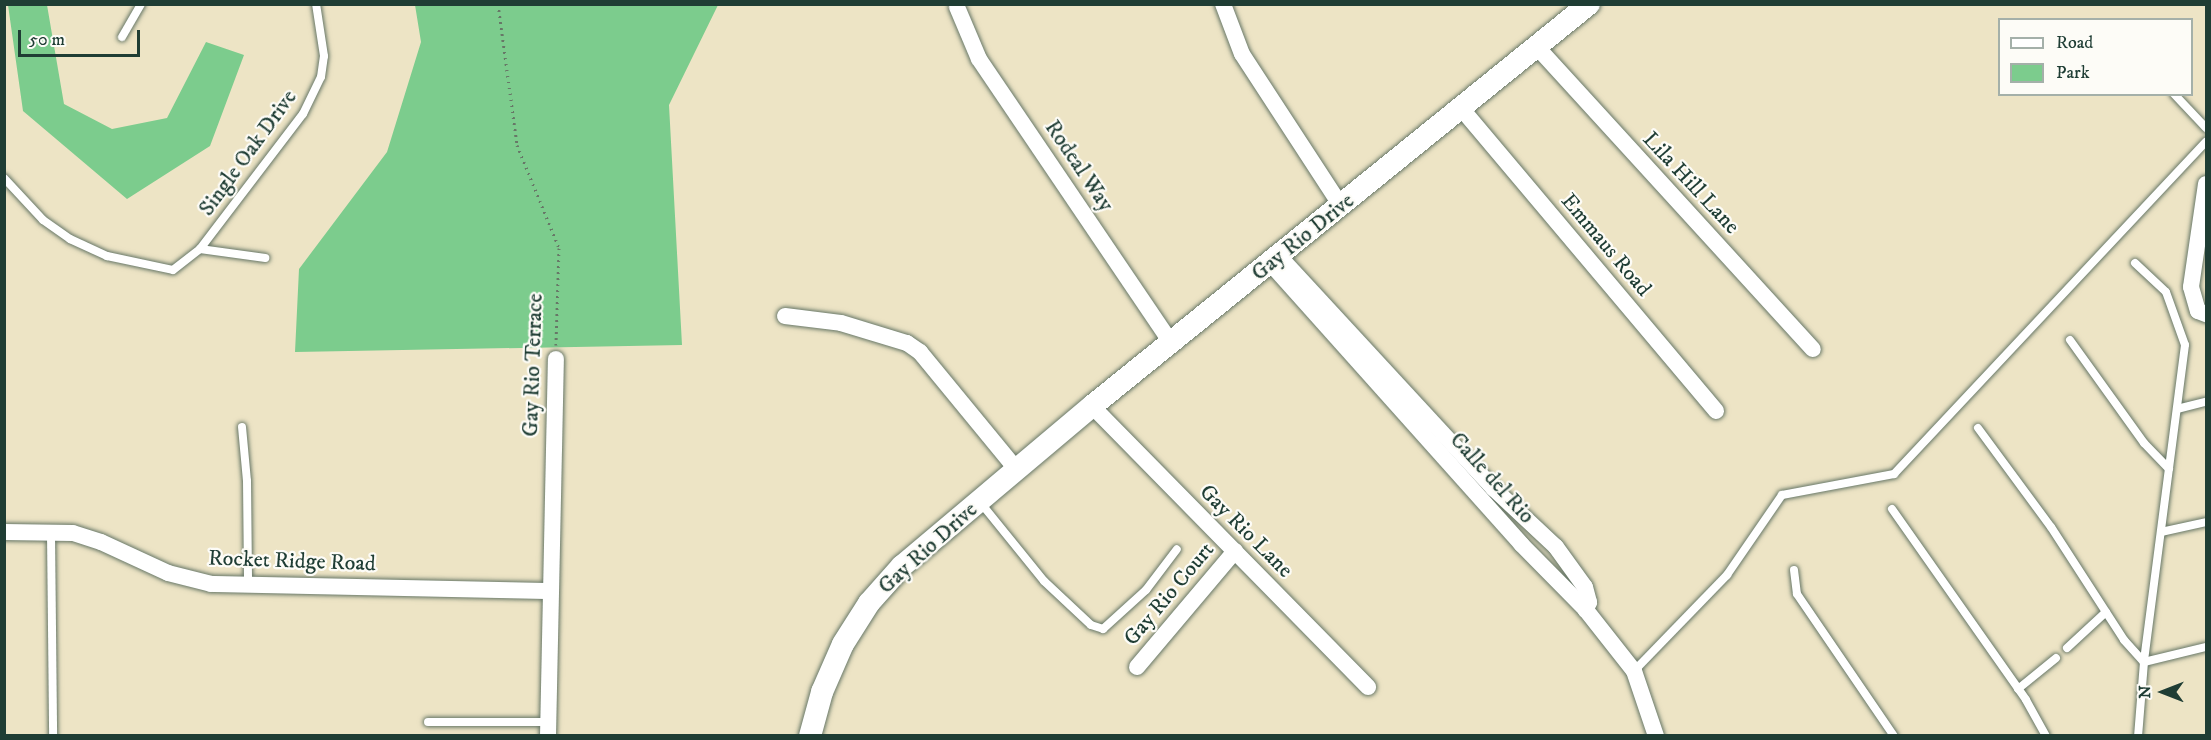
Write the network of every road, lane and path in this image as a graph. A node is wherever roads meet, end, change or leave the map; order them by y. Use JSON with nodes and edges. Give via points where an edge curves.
{"nodes":[{"id":1,"x":141,"y":4,"type":"edge"},
{"id":2,"x":316,"y":4,"type":"edge"},
{"id":3,"x":498,"y":4,"type":"edge"},
{"id":4,"x":1223,"y":4,"type":"edge"},
{"id":5,"x":1589,"y":4,"type":"edge"},
{"id":6,"x":957,"y":7,"type":"dead end"},
{"id":7,"x":122,"y":37,"type":"dead end"},
{"id":8,"x":1537,"y":47,"type":"junction"},
{"id":9,"x":2176,"y":96,"type":"edge"},
{"id":10,"x":1461,"y":108,"type":"junction"},
{"id":11,"x":2206,"y":128,"type":"edge"},
{"id":12,"x":2206,"y":142,"type":"edge"},
{"id":13,"x":4,"y":178,"type":"edge"},
{"id":14,"x":2206,"y":184,"type":"edge"},
{"id":15,"x":1341,"y":206,"type":"junction"},
{"id":16,"x":200,"y":249,"type":"junction"},
{"id":17,"x":265,"y":258,"type":"dead end"},
{"id":18,"x":1275,"y":260,"type":"junction"},
{"id":19,"x":2135,"y":263,"type":"dead end"},
{"id":20,"x":2202,"y":312,"type":"edge"},
{"id":21,"x":785,"y":316,"type":"dead end"},
{"id":22,"x":2070,"y":340,"type":"dead end"},
{"id":23,"x":1172,"y":344,"type":"junction"},
{"id":24,"x":1813,"y":349,"type":"dead end"},
{"id":25,"x":556,"y":359,"type":"joint"},
{"id":26,"x":2206,"y":402,"type":"edge"},
{"id":27,"x":1092,"y":406,"type":"junction"},
{"id":28,"x":2177,"y":409,"type":"junction"},
{"id":29,"x":1716,"y":411,"type":"dead end"},
{"id":30,"x":242,"y":427,"type":"dead end"},
{"id":31,"x":1978,"y":428,"type":"dead end"},
{"id":32,"x":2169,"y":469,"type":"junction"},
{"id":33,"x":1017,"y":470,"type":"junction"},
{"id":34,"x":980,"y":502,"type":"junction"},
{"id":35,"x":1892,"y":509,"type":"dead end"},
{"id":36,"x":2206,"y":522,"type":"edge"},
{"id":37,"x":4,"y":532,"type":"edge"},
{"id":38,"x":2161,"y":532,"type":"junction"},
{"id":39,"x":51,"y":533,"type":"junction"},
{"id":40,"x":1177,"y":549,"type":"dead end"},
{"id":41,"x":1235,"y":551,"type":"junction"},
{"id":42,"x":1794,"y":570,"type":"dead end"},
{"id":43,"x":248,"y":585,"type":"junction"},
{"id":44,"x":550,"y":591,"type":"junction"},
{"id":45,"x":2106,"y":612,"type":"junction"},
{"id":46,"x":2206,"y":647,"type":"edge"},
{"id":47,"x":2067,"y":648,"type":"dead end"},
{"id":48,"x":2056,"y":658,"type":"dead end"},
{"id":49,"x":2144,"y":662,"type":"junction"},
{"id":50,"x":1137,"y":667,"type":"dead end"},
{"id":51,"x":1634,"y":671,"type":"junction"},
{"id":52,"x":1368,"y":687,"type":"dead end"},
{"id":53,"x":2018,"y":689,"type":"junction"},
{"id":54,"x":428,"y":722,"type":"dead end"},
{"id":55,"x":548,"y":729,"type":"edge"},
{"id":56,"x":53,"y":735,"type":"edge"},
{"id":57,"x":810,"y":735,"type":"edge"},
{"id":58,"x":1656,"y":735,"type":"edge"},
{"id":59,"x":1894,"y":735,"type":"edge"},
{"id":60,"x":2046,"y":735,"type":"edge"},
{"id":61,"x":2138,"y":735,"type":"edge"}],
"edges":[{"from":1,"to":7,"type":"lane"},
{"from":2,"to":16,"type":"lane","name":"Single Oak Drive","via":[[324,56],[321,77],[303,114]]},
{"from":3,"to":25,"type":"path","name":"Gay Rio Terrace","via":[[517,145],[559,248]]},
{"from":4,"to":15,"type":"street","via":[[1242,54]]},
{"from":5,"to":8,"type":"street","name":"Gay Rio Drive"},
{"from":6,"to":23,"type":"street","name":"Rodeal Way","via":[[979,58]]},
{"from":8,"to":10,"type":"street","name":"Gay Rio Drive"},
{"from":8,"to":24,"type":"street","name":"Lila Hill Lane"},
{"from":9,"to":11,"type":"lane"},
{"from":10,"to":15,"type":"street","name":"Gay Rio Drive"},
{"from":10,"to":29,"type":"street","name":"Emmaus Road"},
{"from":12,"to":51,"type":"lane","via":[[1894,474],[1782,495],[1727,575]]},
{"from":13,"to":16,"type":"lane","name":"Single Oak Drive","via":[[43,220],[70,239],[107,256],[173,270]]},
{"from":14,"to":20,"type":"street","via":[[2192,272],[2192,301]]},
{"from":15,"to":18,"type":"street","name":"Gay Rio Drive"},
{"from":16,"to":17,"type":"lane","name":"Single Oak Drive"},
{"from":18,"to":23,"type":"street","name":"Gay Rio Drive"},
{"from":18,"to":51,"type":"street","name":"Calle del Rio","via":[[1521,544],[1586,610]]},
{"from":19,"to":28,"type":"lane","via":[[2166,292],[2186,345]]},
{"from":21,"to":33,"type":"street","via":[[841,323],[907,343],[920,352]]},
{"from":22,"to":32,"type":"lane","via":[[2144,443]]},
{"from":23,"to":27,"type":"street","name":"Gay Rio Drive"},
{"from":25,"to":44,"type":"street","name":"Gay Rio Terrace"},
{"from":26,"to":28,"type":"lane"},
{"from":27,"to":33,"type":"street","name":"Gay Rio Drive"},
{"from":27,"to":41,"type":"street","name":"Gay Rio Lane"},
{"from":28,"to":32,"type":"lane"},
{"from":30,"to":43,"type":"lane"},
{"from":31,"to":45,"type":"lane","via":[[2051,527]]},
{"from":32,"to":38,"type":"lane"},
{"from":33,"to":34,"type":"street","name":"Gay Rio Drive"},
{"from":34,"to":40,"type":"lane","via":[[1044,581],[1091,625],[1103,629],[1146,590]]},
{"from":34,"to":57,"type":"street","name":"Gay Rio Drive","via":[[902,566],[869,603],[832,666]]},
{"from":35,"to":53,"type":"lane"},
{"from":36,"to":38,"type":"lane"},
{"from":37,"to":39,"type":"street","name":"Rocket Ridge Road"},
{"from":38,"to":49,"type":"lane"},
{"from":39,"to":43,"type":"street","name":"Rocket Ridge Road","via":[[73,533],[102,542],[168,573],[211,584]]},
{"from":39,"to":56,"type":"lane"},
{"from":41,"to":50,"type":"street","name":"Gay Rio Court"},
{"from":41,"to":52,"type":"street","name":"Gay Rio Lane"},
{"from":42,"to":59,"type":"lane","via":[[1797,594]]},
{"from":43,"to":44,"type":"street","name":"Rocket Ridge Road"},
{"from":44,"to":55,"type":"street","name":"Gay Rio Terrace"},
{"from":45,"to":47,"type":"lane"},
{"from":45,"to":49,"type":"lane"},
{"from":46,"to":49,"type":"lane"},
{"from":48,"to":53,"type":"lane"},
{"from":49,"to":61,"type":"lane"},
{"from":51,"to":58,"type":"street","name":"Calle del Rio"},
{"from":53,"to":60,"type":"lane"},
{"from":54,"to":55,"type":"lane"}]}
